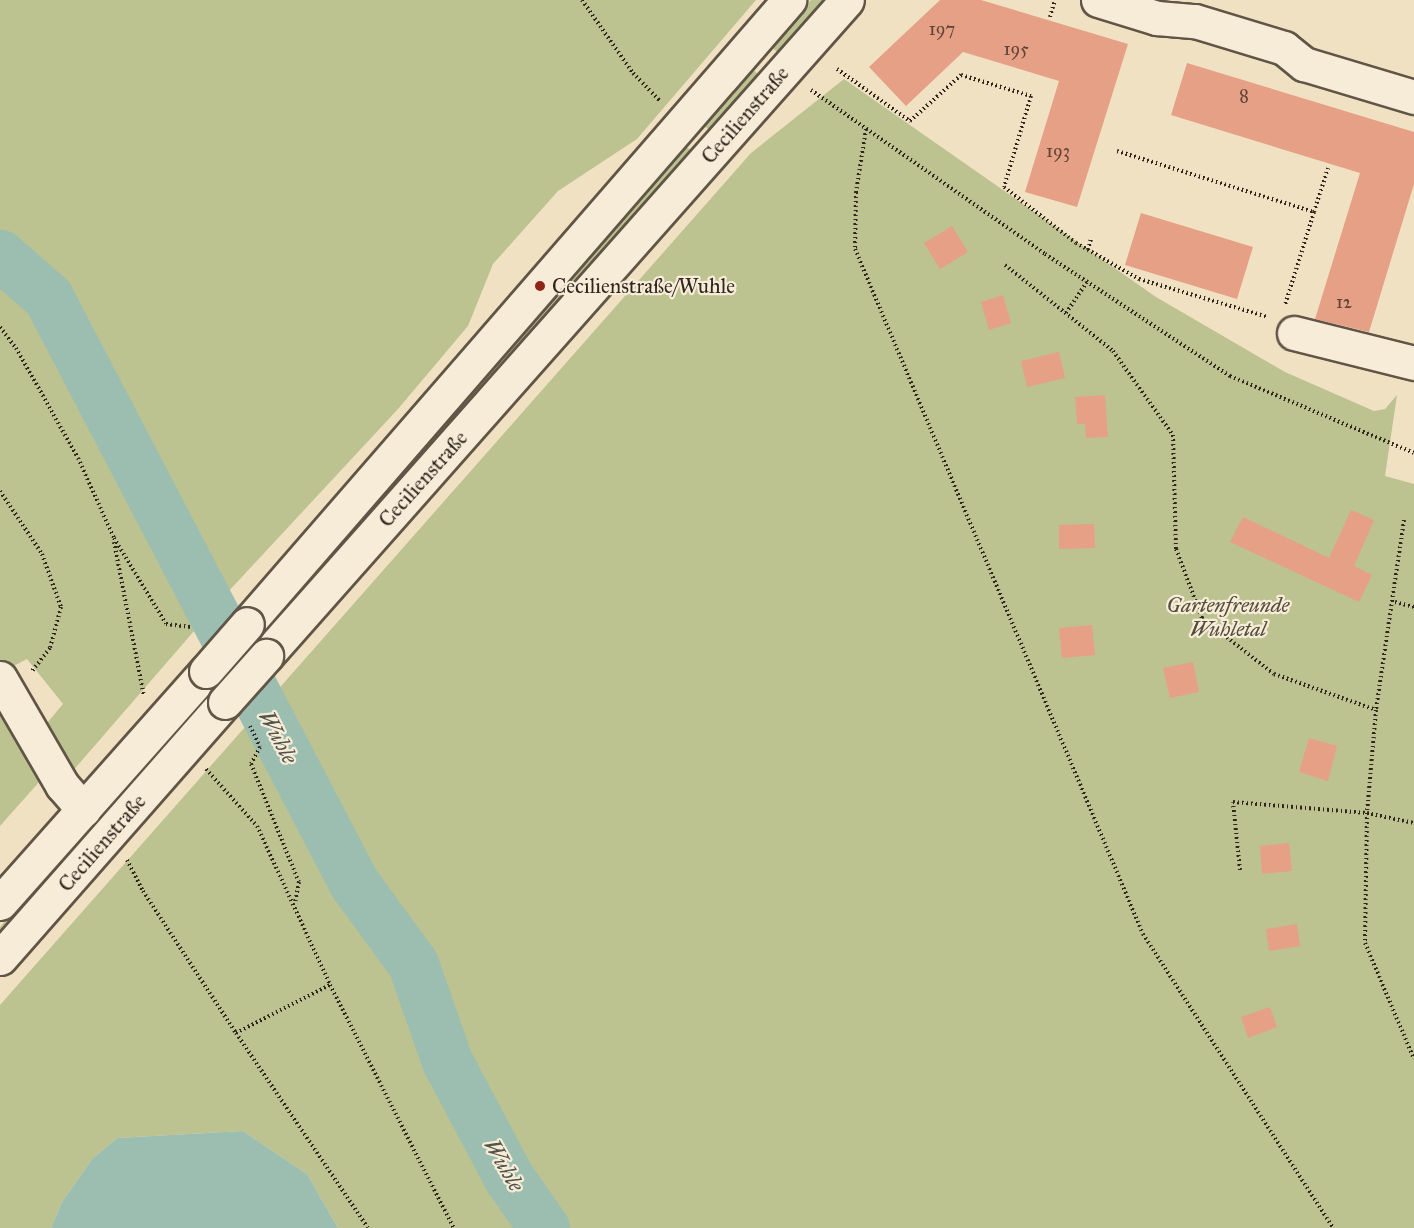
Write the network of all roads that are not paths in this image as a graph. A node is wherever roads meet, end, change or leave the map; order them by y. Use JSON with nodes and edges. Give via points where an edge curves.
{"nodes":[{"id":1,"x":789,"y":0,"type":"edge"},
{"id":2,"x":847,"y":0,"type":"edge"},
{"id":3,"x":1098,"y":0,"type":"edge"},
{"id":4,"x":1414,"y":97,"type":"edge"},
{"id":5,"x":1287,"y":327,"type":"road end"},
{"id":6,"x":1414,"y":363,"type":"edge"},
{"id":7,"x":7,"y":687,"type":"edge"},
{"id":8,"x":84,"y":810,"type":"junction"},
{"id":9,"x":0,"y":903,"type":"edge"},
{"id":10,"x":0,"y":958,"type":"edge"}],
"edges":[{"from":1,"to":8,"type":"street","name":"Cecilienstraße","bridge":true},
{"from":2,"to":10,"type":"street","name":"Cecilienstraße","bridge":true},
{"from":3,"to":4,"type":"street","via":[[1157,18],[1195,21],[1284,48],[1304,64]]},
{"from":5,"to":6,"type":"street"},
{"from":7,"to":8,"type":"street","via":[[62,785]]},
{"from":8,"to":9,"type":"street","name":"Cecilienstraße"}]}
